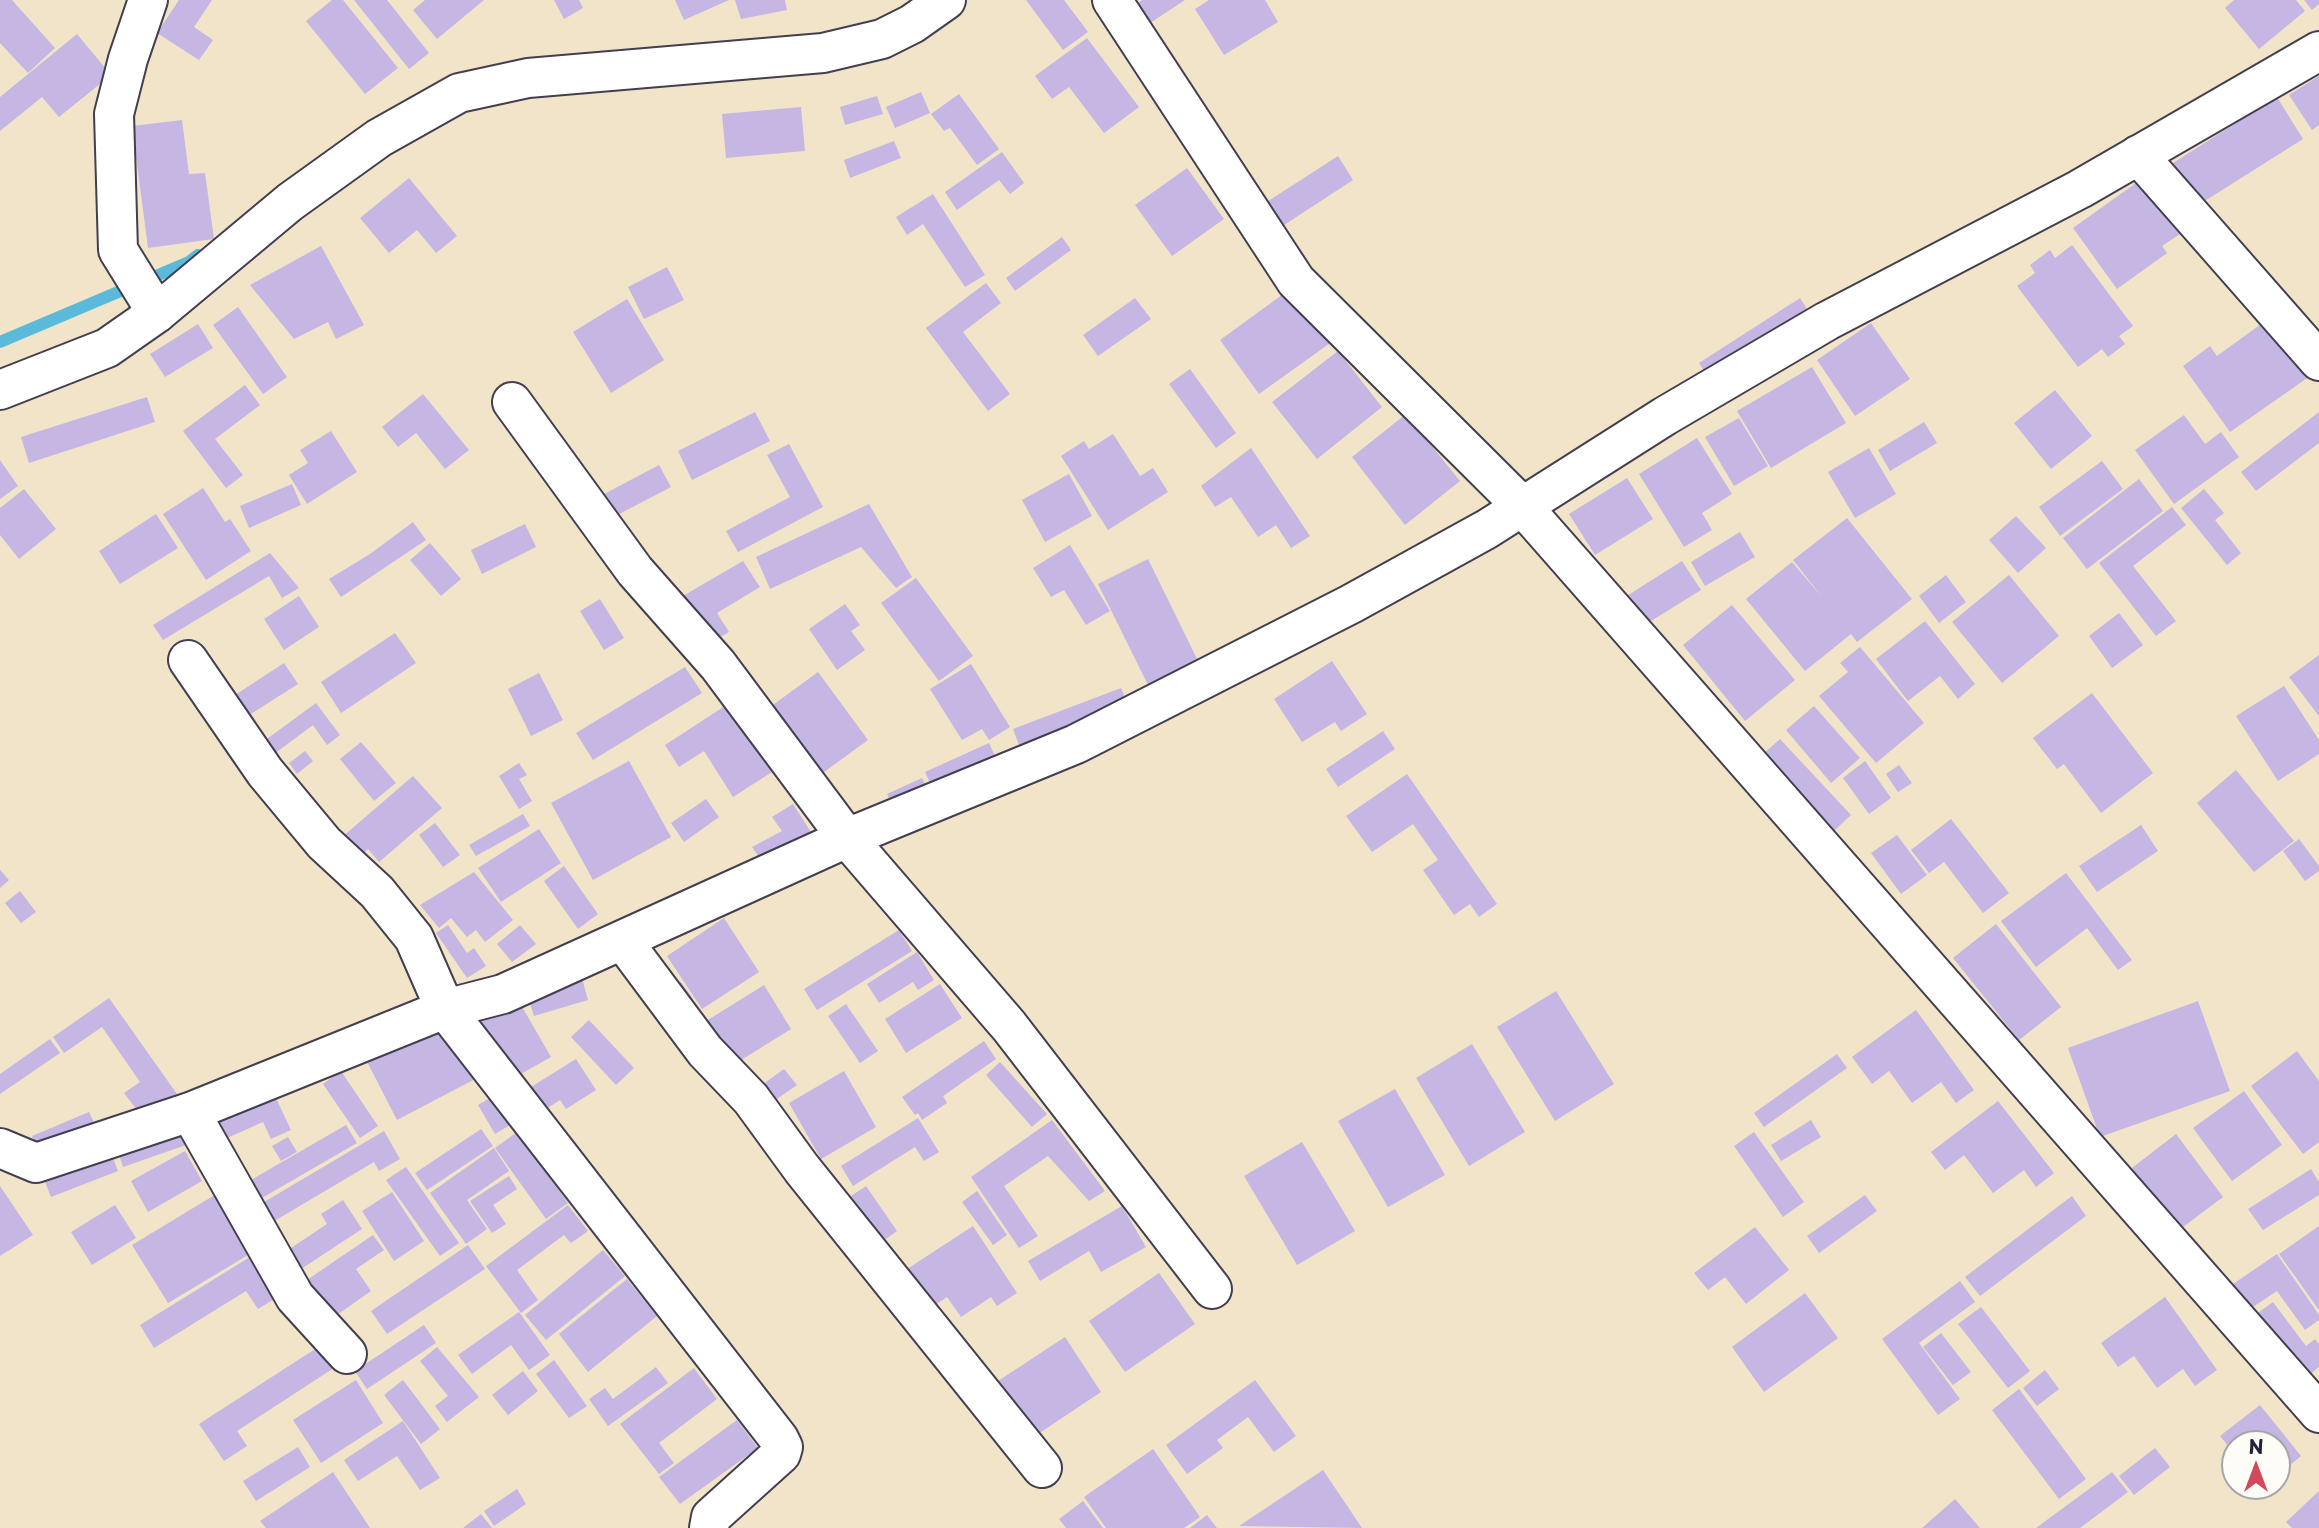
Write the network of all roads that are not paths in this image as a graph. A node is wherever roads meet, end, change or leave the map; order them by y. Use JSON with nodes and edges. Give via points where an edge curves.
{"nodes":[{"id":1,"x":148,"y":0,"type":"edge"},
{"id":2,"x":946,"y":0,"type":"edge"},
{"id":3,"x":1112,"y":0,"type":"edge"},
{"id":4,"x":2319,"y":51,"type":"edge"},
{"id":5,"x":2138,"y":155,"type":"junction"},
{"id":6,"x":158,"y":313,"type":"junction"},
{"id":7,"x":2319,"y":361,"type":"edge"},
{"id":8,"x":0,"y":390,"type":"edge"},
{"id":9,"x":512,"y":402,"type":"dead end"},
{"id":10,"x":1523,"y":507,"type":"junction"},
{"id":11,"x":188,"y":660,"type":"dead end"},
{"id":12,"x":847,"y":838,"type":"junction"},
{"id":13,"x":623,"y":941,"type":"junction"},
{"id":14,"x":445,"y":1009,"type":"junction"},
{"id":15,"x":190,"y":1112,"type":"junction"},
{"id":16,"x":0,"y":1148,"type":"edge"},
{"id":17,"x":1213,"y":1289,"type":"dead end"},
{"id":18,"x":347,"y":1354,"type":"dead end"},
{"id":19,"x":2319,"y":1413,"type":"edge"},
{"id":20,"x":1042,"y":1468,"type":"dead end"},
{"id":21,"x":709,"y":1528,"type":"edge"}],
"edges":[{"from":1,"to":6,"type":"street","via":[[114,114],[118,250]]},
{"from":2,"to":6,"type":"street","via":[[882,39],[822,53],[528,78],[459,93],[380,138],[290,202]]},
{"from":3,"to":10,"type":"street","via":[[1296,281]]},
{"from":4,"to":5,"type":"street"},
{"from":5,"to":7,"type":"street"},
{"from":5,"to":10,"type":"street","via":[[1827,321],[1665,416]]},
{"from":6,"to":8,"type":"street","via":[[107,348]]},
{"from":9,"to":12,"type":"street","via":[[635,571],[718,665]]},
{"from":10,"to":12,"type":"street","via":[[1351,604],[1076,744]]},
{"from":10,"to":19,"type":"street"},
{"from":11,"to":14,"type":"street","via":[[265,772],[324,843],[377,892],[414,938]]},
{"from":12,"to":13,"type":"street"},
{"from":12,"to":17,"type":"street","via":[[1009,1027]]},
{"from":13,"to":14,"type":"street","via":[[503,994]]},
{"from":13,"to":20,"type":"street","via":[[705,1052],[751,1099]]},
{"from":14,"to":15,"type":"street"},
{"from":14,"to":21,"type":"street","via":[[783,1447],[711,1517]]},
{"from":15,"to":16,"type":"street","via":[[36,1163]]},
{"from":15,"to":18,"type":"street","via":[[295,1297]]}]}
